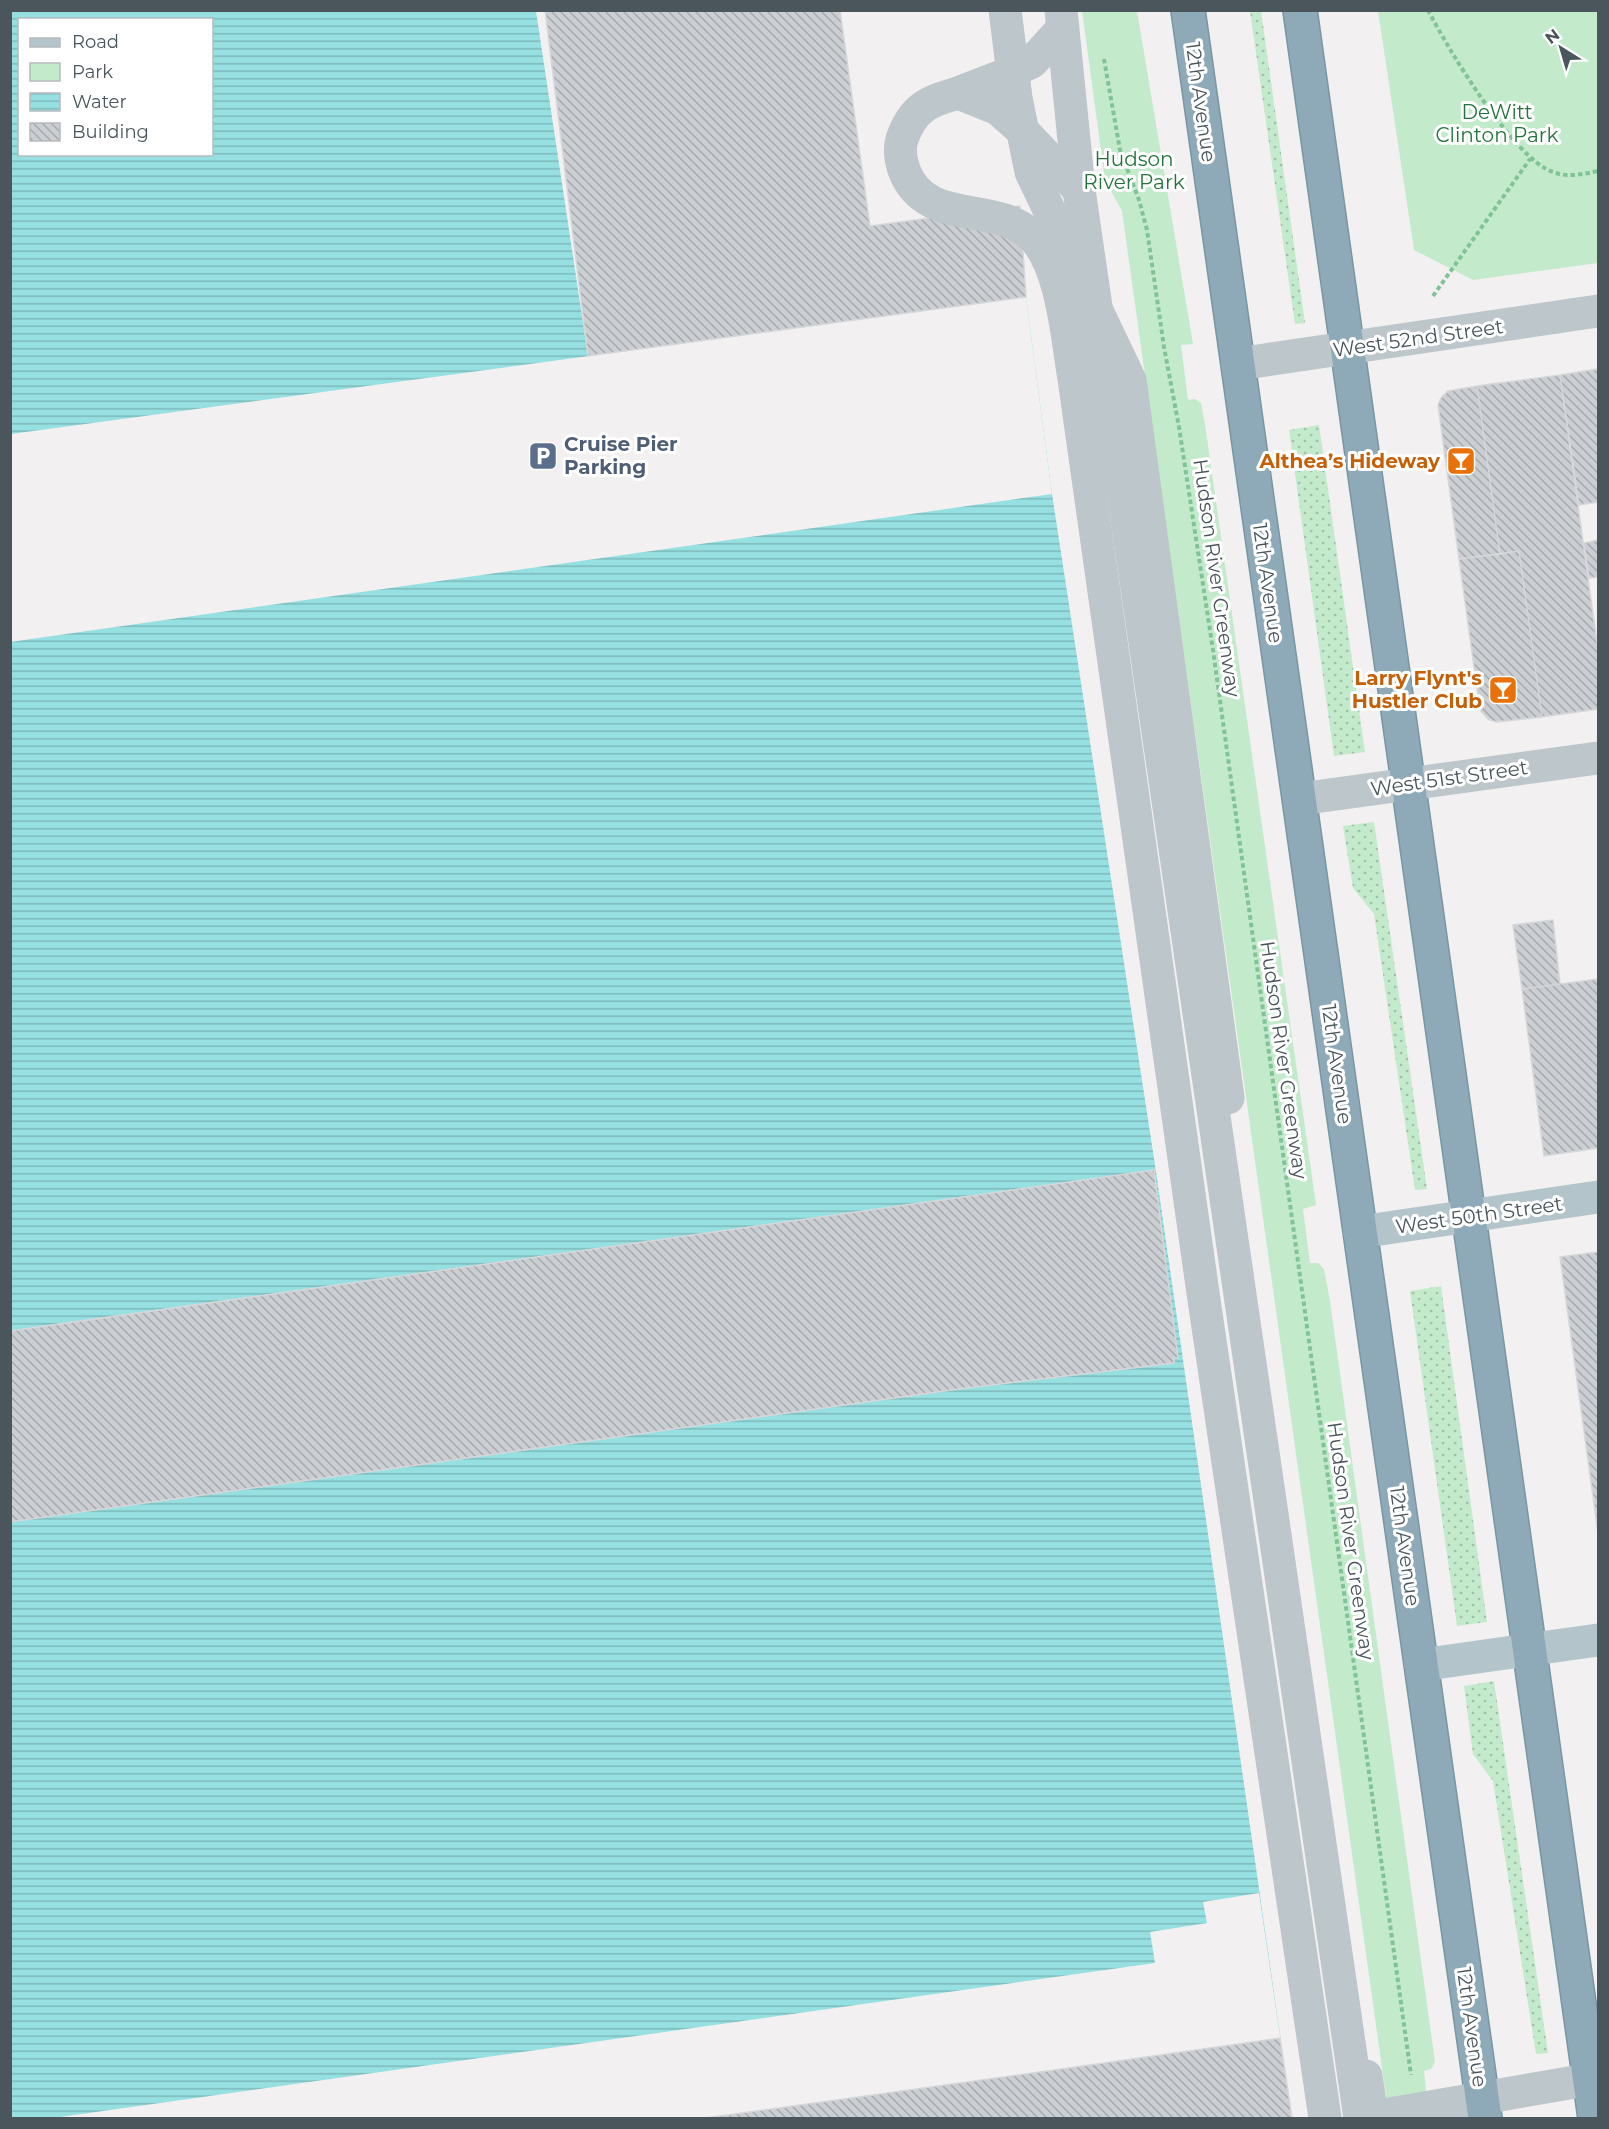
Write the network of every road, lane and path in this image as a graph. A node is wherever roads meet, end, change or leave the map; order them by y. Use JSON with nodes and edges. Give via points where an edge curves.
{"nodes":[{"id":1,"x":1005,"y":10,"type":"edge"},
{"id":2,"x":1188,"y":10,"type":"edge"},
{"id":3,"x":1300,"y":10,"type":"edge"},
{"id":4,"x":1428,"y":10,"type":"edge"},
{"id":5,"x":1061,"y":20,"type":"edge"},
{"id":6,"x":1104,"y":56,"type":"dead end"},
{"id":7,"x":958,"y":93,"type":"junction"},
{"id":8,"x":1530,"y":159,"type":"junction"},
{"id":9,"x":1599,"y":171,"type":"edge"},
{"id":10,"x":1079,"y":190,"type":"junction"},
{"id":11,"x":1433,"y":296,"type":"dead end"},
{"id":12,"x":1599,"y":312,"type":"edge"},
{"id":13,"x":1347,"y":348,"type":"junction"},
{"id":14,"x":1238,"y":364,"type":"junction"},
{"id":15,"x":1599,"y":758,"type":"edge"},
{"id":16,"x":1408,"y":784,"type":"junction"},
{"id":17,"x":1300,"y":799,"type":"junction"},
{"id":18,"x":1599,"y":1197,"type":"edge"},
{"id":19,"x":1468,"y":1216,"type":"junction"},
{"id":20,"x":1360,"y":1232,"type":"junction"},
{"id":21,"x":1599,"y":1640,"type":"edge"},
{"id":22,"x":1528,"y":1648,"type":"junction"},
{"id":23,"x":1421,"y":1665,"type":"junction"},
{"id":24,"x":1594,"y":2079,"type":"edge"},
{"id":25,"x":1484,"y":2108,"type":"edge"},
{"id":26,"x":1415,"y":2110,"type":"junction"},
{"id":27,"x":1325,"y":2118,"type":"edge"},
{"id":28,"x":1366,"y":2118,"type":"edge"},
{"id":29,"x":1595,"y":2118,"type":"edge"}],
"edges":[{"from":1,"to":28,"type":"street","via":[[1016,98],[1031,172],[1130,380]]},
{"from":2,"to":14,"type":"highway","name":"12th Avenue"},
{"from":3,"to":13,"type":"highway"},
{"from":4,"to":8,"type":"path","via":[[1488,106]]},
{"from":5,"to":7,"type":"street","bridge":true,"via":[[1032,62]]},
{"from":5,"to":10,"type":"street"},
{"from":6,"to":26,"type":"path","name":"Hudson River Greenway","via":[[1120,150],[1147,230],[1190,493]]},
{"from":7,"to":10,"type":"street","bridge":true,"via":[[998,109]]},
{"from":7,"to":27,"type":"street","via":[[930,101],[916,112],[900,145],[902,163],[916,189],[939,207],[1008,221],[1029,234],[1047,258],[1059,289]]},
{"from":8,"to":9,"type":"path","via":[[1552,172],[1572,176]]},
{"from":8,"to":11,"type":"path"},
{"from":10,"to":28,"type":"street","bridge":true},
{"from":12,"to":13,"type":"street","name":"West 52nd Street"},
{"from":13,"to":14,"type":"street","name":"West 52nd Street"},
{"from":13,"to":16,"type":"highway"},
{"from":14,"to":17,"type":"highway","name":"12th Avenue"},
{"from":15,"to":16,"type":"street","name":"West 51st Street"},
{"from":16,"to":17,"type":"street","name":"West 51st Street"},
{"from":16,"to":19,"type":"highway"},
{"from":17,"to":20,"type":"highway","name":"12th Avenue"},
{"from":18,"to":19,"type":"main road","name":"West 50th Street"},
{"from":19,"to":20,"type":"main road","name":"West 50th Street"},
{"from":19,"to":22,"type":"highway"},
{"from":20,"to":23,"type":"highway","name":"12th Avenue"},
{"from":21,"to":22,"type":"main road"},
{"from":22,"to":23,"type":"main road"},
{"from":22,"to":24,"type":"highway"},
{"from":23,"to":25,"type":"highway","name":"12th Avenue"},
{"from":24,"to":25,"type":"street"},
{"from":24,"to":29,"type":"highway"},
{"from":25,"to":26,"type":"street"},
{"from":26,"to":28,"type":"street"}]}
